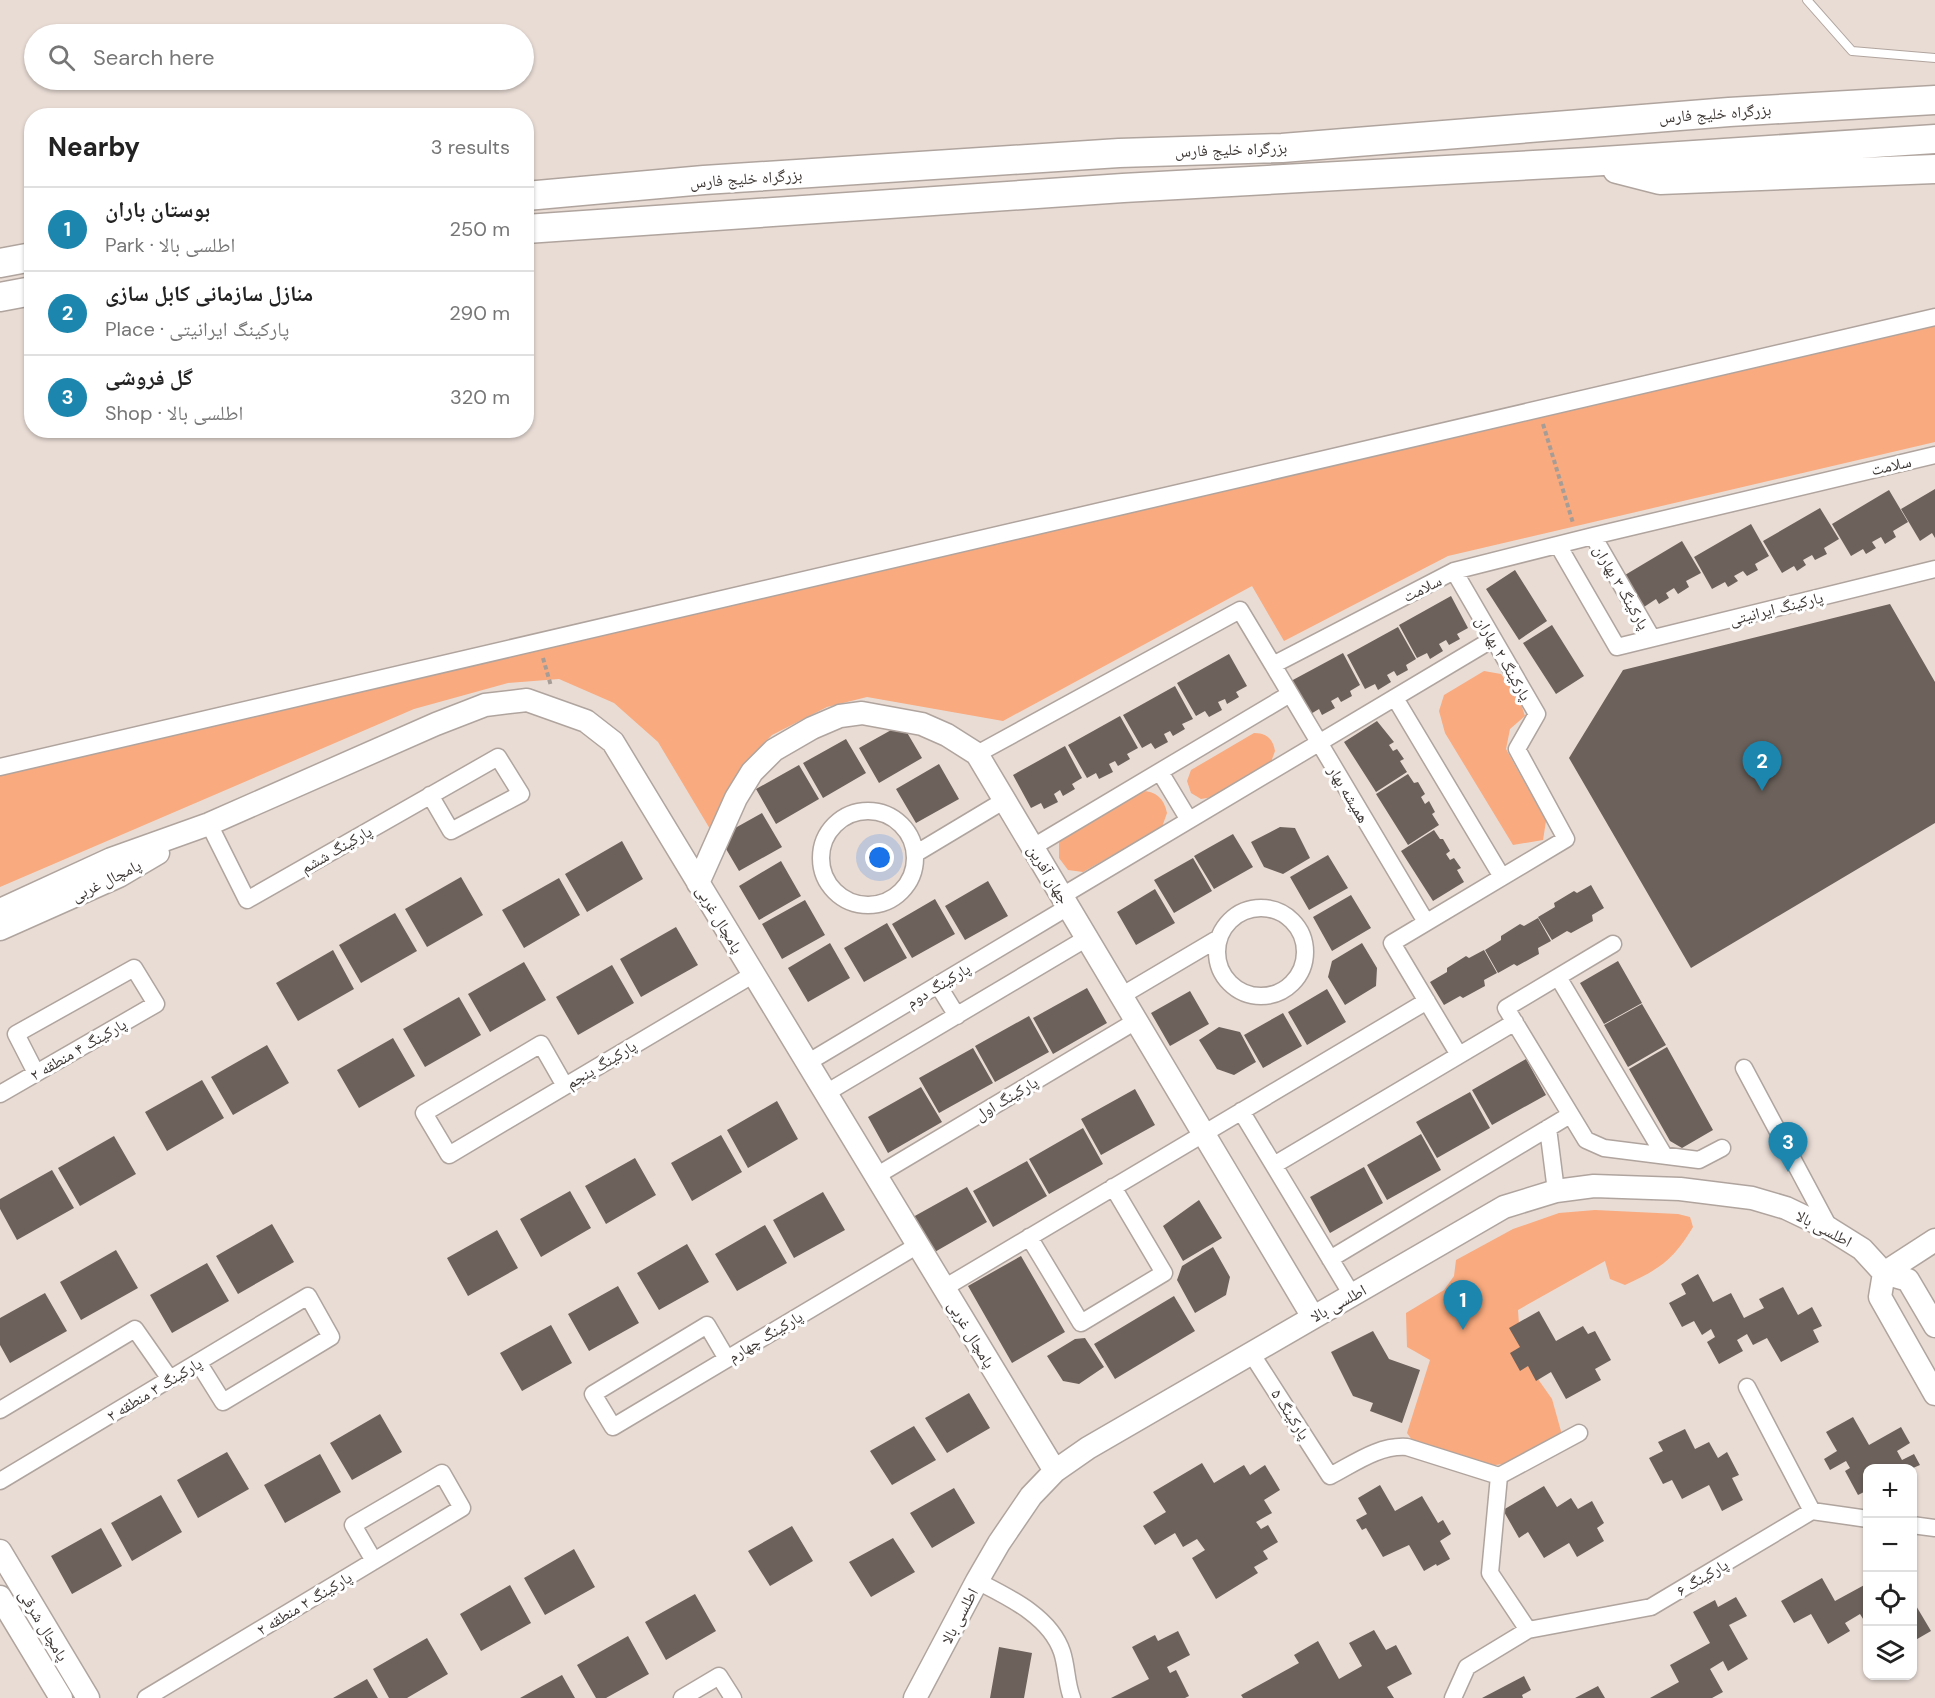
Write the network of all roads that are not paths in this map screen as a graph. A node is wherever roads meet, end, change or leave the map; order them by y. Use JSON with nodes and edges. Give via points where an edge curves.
{"nodes":[{"id":1,"x":1808,"y":0,"type":"edge"},
{"id":2,"x":1935,"y":58,"type":"edge"},
{"id":3,"x":1935,"y":100,"type":"edge"},
{"id":4,"x":1935,"y":139,"type":"edge"},
{"id":5,"x":1588,"y":162,"type":"junction"},
{"id":6,"x":1935,"y":169,"type":"edge"},
{"id":7,"x":534,"y":195,"type":"edge"},
{"id":8,"x":534,"y":228,"type":"edge"},
{"id":9,"x":24,"y":258,"type":"edge"},
{"id":10,"x":0,"y":263,"type":"edge"},
{"id":11,"x":24,"y":292,"type":"edge"},
{"id":12,"x":0,"y":297,"type":"edge"},
{"id":13,"x":1935,"y":317,"type":"edge"},
{"id":14,"x":1935,"y":455,"type":"edge"},
{"id":15,"x":1593,"y":536,"type":"junction"},
{"id":16,"x":1558,"y":545,"type":"junction"},
{"id":17,"x":1935,"y":569,"type":"edge"},
{"id":18,"x":1454,"y":572,"type":"junction"},
{"id":19,"x":1652,"y":638,"type":"junction"},
{"id":20,"x":1493,"y":639,"type":"junction"},
{"id":21,"x":1617,"y":647,"type":"joint"},
{"id":22,"x":1272,"y":665,"type":"junction"},
{"id":23,"x":1290,"y":694,"type":"junction"},
{"id":24,"x":1395,"y":698,"type":"junction"},
{"id":25,"x":1319,"y":743,"type":"junction"},
{"id":26,"x":977,"y":754,"type":"junction"},
{"id":27,"x":0,"y":767,"type":"edge"},
{"id":28,"x":1160,"y":772,"type":"junction"},
{"id":29,"x":430,"y":795,"type":"junction"},
{"id":30,"x":1005,"y":800,"type":"junction"},
{"id":31,"x":1189,"y":820,"type":"junction"},
{"id":32,"x":209,"y":824,"type":"junction"},
{"id":33,"x":1033,"y":847,"type":"junction"},
{"id":34,"x":915,"y":854,"type":"junction"},
{"id":35,"x":1502,"y":877,"type":"junction"},
{"id":36,"x":699,"y":883,"type":"junction"},
{"id":37,"x":1065,"y":902,"type":"junction"},
{"id":38,"x":0,"y":910,"type":"edge"},
{"id":39,"x":1426,"y":922,"type":"junction"},
{"id":40,"x":0,"y":929,"type":"edge"},
{"id":41,"x":1087,"y":938,"type":"junction"},
{"id":42,"x":1219,"y":938,"type":"junction"},
{"id":43,"x":1612,"y":944,"type":"dead end"},
{"id":44,"x":754,"y":974,"type":"junction"},
{"id":45,"x":1558,"y":977,"type":"junction"},
{"id":46,"x":938,"y":985,"type":"junction"},
{"id":47,"x":1121,"y":996,"type":"junction"},
{"id":48,"x":1427,"y":1001,"type":"junction"},
{"id":49,"x":957,"y":1016,"type":"junction"},
{"id":50,"x":1136,"y":1021,"type":"junction"},
{"id":51,"x":1515,"y":1022,"type":"junction"},
{"id":52,"x":1459,"y":1055,"type":"junction"},
{"id":53,"x":807,"y":1063,"type":"junction"},
{"id":54,"x":1744,"y":1068,"type":"dead end"},
{"id":55,"x":36,"y":1073,"type":"junction"},
{"id":56,"x":565,"y":1086,"type":"junction"},
{"id":57,"x":826,"y":1093,"type":"junction"},
{"id":58,"x":0,"y":1094,"type":"edge"},
{"id":59,"x":1241,"y":1111,"type":"junction"},
{"id":60,"x":1570,"y":1115,"type":"junction"},
{"id":61,"x":1548,"y":1128,"type":"junction"},
{"id":62,"x":1204,"y":1133,"type":"junction"},
{"id":63,"x":1722,"y":1148,"type":"dead end"},
{"id":64,"x":1664,"y":1155,"type":"junction"},
{"id":65,"x":1274,"y":1166,"type":"junction"},
{"id":66,"x":876,"y":1176,"type":"junction"},
{"id":67,"x":1113,"y":1187,"type":"junction"},
{"id":68,"x":1556,"y":1191,"type":"junction"},
{"id":69,"x":1830,"y":1229,"type":"junction"},
{"id":70,"x":1029,"y":1237,"type":"junction"},
{"id":71,"x":1935,"y":1240,"type":"edge"},
{"id":72,"x":918,"y":1245,"type":"junction"},
{"id":73,"x":1330,"y":1258,"type":"junction"},
{"id":74,"x":1884,"y":1273,"type":"junction"},
{"id":75,"x":944,"y":1288,"type":"junction"},
{"id":76,"x":1352,"y":1295,"type":"junction"},
{"id":77,"x":1313,"y":1317,"type":"junction"},
{"id":78,"x":1935,"y":1326,"type":"edge"},
{"id":79,"x":1251,"y":1353,"type":"junction"},
{"id":80,"x":727,"y":1359,"type":"junction"},
{"id":81,"x":198,"y":1362,"type":"junction"},
{"id":82,"x":170,"y":1379,"type":"junction"},
{"id":83,"x":1747,"y":1387,"type":"dead end"},
{"id":84,"x":1935,"y":1394,"type":"edge"},
{"id":85,"x":0,"y":1410,"type":"edge"},
{"id":86,"x":1580,"y":1433,"type":"dead end"},
{"id":87,"x":1055,"y":1471,"type":"junction"},
{"id":88,"x":1499,"y":1476,"type":"junction"},
{"id":89,"x":0,"y":1481,"type":"edge"},
{"id":90,"x":1812,"y":1510,"type":"junction"},
{"id":91,"x":1863,"y":1518,"type":"edge"},
{"id":92,"x":1917,"y":1526,"type":"edge"},
{"id":93,"x":1935,"y":1528,"type":"edge"},
{"id":94,"x":0,"y":1551,"type":"edge"},
{"id":95,"x":374,"y":1561,"type":"junction"},
{"id":96,"x":977,"y":1581,"type":"junction"},
{"id":97,"x":0,"y":1597,"type":"edge"},
{"id":98,"x":1528,"y":1630,"type":"junction"},
{"id":99,"x":61,"y":1698,"type":"edge"},
{"id":100,"x":88,"y":1698,"type":"edge"},
{"id":101,"x":146,"y":1698,"type":"edge"},
{"id":102,"x":682,"y":1698,"type":"edge"},
{"id":103,"x":733,"y":1698,"type":"edge"},
{"id":104,"x":915,"y":1698,"type":"edge"},
{"id":105,"x":1072,"y":1698,"type":"edge"},
{"id":106,"x":1454,"y":1698,"type":"edge"}],
"edges":[{"from":1,"to":2,"type":"lane","via":[[1852,51]]},
{"from":3,"to":7,"type":"highway","name":"بزرگراه خلیج فارس","via":[[1729,112],[1282,148],[1119,153],[704,180]]},
{"from":4,"to":5,"type":"highway","name":"بزرگراه خلیج فارس"},
{"from":5,"to":6,"type":"highway","via":[[1660,180]]},
{"from":5,"to":8,"type":"highway","name":"بزرگراه خلیج فارس","via":[[1111,189]]},
{"from":9,"to":10,"type":"highway"},
{"from":11,"to":12,"type":"highway"},
{"from":13,"to":27,"type":"street"},
{"from":14,"to":15,"type":"street","name":"سلامت"},
{"from":15,"to":16,"type":"street","name":"سلامت"},
{"from":15,"to":19,"type":"street","name":"پارکینگ ۳ بهاران"},
{"from":16,"to":18,"type":"street","name":"سلامت"},
{"from":16,"to":21,"type":"street","name":"پارکینگ ۳ بهاران"},
{"from":17,"to":19,"type":"street","name":"پارکینگ ایرانیتی"},
{"from":18,"to":20,"type":"street","name":"پارکینگ ۲ بهاران"},
{"from":18,"to":22,"type":"street","name":"سلامت"},
{"from":19,"to":21,"type":"street","name":"پارکینگ ایرانیتی"},
{"from":20,"to":24,"type":"street","name":"پارکینگ دوم"},
{"from":20,"to":35,"type":"street","name":"پارکینگ ۲ بهاران","via":[[1537,714],[1517,749],[1566,839]]},
{"from":22,"to":23,"type":"street","name":"همیشه بهار"},
{"from":22,"to":26,"type":"street","via":[[1240,610]]},
{"from":23,"to":25,"type":"street","name":"همیشه بهار"},
{"from":23,"to":28,"type":"street"},
{"from":24,"to":25,"type":"street","name":"پارکینگ دوم"},
{"from":24,"to":35,"type":"street"},
{"from":25,"to":31,"type":"street","name":"پارکینگ دوم"},
{"from":25,"to":39,"type":"street","name":"همیشه بهار"},
{"from":26,"to":30,"type":"street","name":"جهان آفرین"},
{"from":26,"to":36,"type":"street","name":"جهان آفرین","via":[[922,724],[862,713],[840,716],[812,728],[774,750],[752,772],[736,798]]},
{"from":28,"to":31,"type":"street"},
{"from":28,"to":33,"type":"street"},
{"from":29,"to":29,"type":"street","name":"پارکینگ ششم","via":[[498,757],[521,794],[451,831]]},
{"from":29,"to":32,"type":"street","name":"پارکینگ ششم","via":[[247,900]]},
{"from":30,"to":33,"type":"street","name":"جهان آفرین"},
{"from":30,"to":34,"type":"street"},
{"from":31,"to":37,"type":"street","name":"پارکینگ دوم"},
{"from":32,"to":36,"type":"street","name":"پامچال غربی","via":[[436,724],[485,705],[527,700],[586,722],[613,742]]},
{"from":32,"to":38,"type":"street","name":"پامچال غربی","via":[[111,859]]},
{"from":32,"to":40,"type":"street","name":"پامچال غربی","via":[[119,876]]},
{"from":33,"to":37,"type":"street","name":"جهان آفرین"},
{"from":34,"to":34,"type":"street","via":[[904,827],[878,812],[864,812],[837,823],[822,848],[821,863],[833,890],[844,899],[873,905],[893,897],[909,882]]},
{"from":35,"to":39,"type":"street"},
{"from":36,"to":44,"type":"street","name":"پامچال غربی"},
{"from":37,"to":41,"type":"street","name":"جهان آفرین"},
{"from":37,"to":46,"type":"street","name":"پارکینگ دوم"},
{"from":39,"to":48,"type":"street","via":[[1392,942]]},
{"from":41,"to":47,"type":"street","name":"جهان آفرین"},
{"from":41,"to":49,"type":"street"},
{"from":42,"to":42,"type":"street","via":[[1216,953],[1226,980],[1251,996],[1280,993],[1301,973],[1305,945],[1300,931],[1279,912],[1250,909],[1226,926]]},
{"from":42,"to":47,"type":"street"},
{"from":43,"to":45,"type":"street"},
{"from":44,"to":53,"type":"street","name":"پامچال غربی"},
{"from":44,"to":56,"type":"street","name":"پارکینگ پنجم"},
{"from":45,"to":51,"type":"street","via":[[1506,1008]]},
{"from":45,"to":64,"type":"street"},
{"from":46,"to":49,"type":"street"},
{"from":46,"to":53,"type":"street","name":"پارکینگ دوم"},
{"from":47,"to":50,"type":"street","name":"جهان آفرین"},
{"from":48,"to":52,"type":"street"},
{"from":48,"to":59,"type":"street"},
{"from":49,"to":57,"type":"street"},
{"from":50,"to":62,"type":"street","name":"جهان آفرین"},
{"from":50,"to":66,"type":"street","name":"پارکینگ اول"},
{"from":51,"to":52,"type":"street"},
{"from":51,"to":60,"type":"street"},
{"from":52,"to":65,"type":"street"},
{"from":53,"to":57,"type":"street","name":"پامچال غربی"},
{"from":54,"to":69,"type":"street"},
{"from":55,"to":55,"type":"street","name":"پارکینگ ۴ منطقه ۲","via":[[156,1004],[134,968],[16,1034]]},
{"from":55,"to":58,"type":"street","name":"پارکینگ ۴ منطقه ۲"},
{"from":56,"to":56,"type":"street","name":"پارکینگ پنجم","via":[[541,1044],[424,1113],[449,1155]]},
{"from":57,"to":66,"type":"street","name":"پامچال غربی"},
{"from":59,"to":62,"type":"street"},
{"from":59,"to":65,"type":"street"},
{"from":60,"to":61,"type":"street"},
{"from":60,"to":64,"type":"street","via":[[1586,1140],[1604,1148]]},
{"from":61,"to":68,"type":"street"},
{"from":61,"to":73,"type":"street"},
{"from":62,"to":67,"type":"street"},
{"from":62,"to":77,"type":"street","name":"جهان آفرین"},
{"from":63,"to":64,"type":"street","via":[[1699,1160]]},
{"from":65,"to":73,"type":"street"},
{"from":66,"to":72,"type":"street","name":"پامچال غربی"},
{"from":67,"to":70,"type":"street"},
{"from":67,"to":70,"type":"street","via":[[1164,1273],[1081,1323]]},
{"from":68,"to":69,"type":"street","name":"اطلسی بالا","via":[[1594,1185],[1680,1189],[1752,1198],[1786,1208]]},
{"from":68,"to":76,"type":"street","name":"اطلسی بالا","via":[[1504,1208]]},
{"from":69,"to":74,"type":"street","name":"اطلسی بالا","via":[[1862,1249]]},
{"from":70,"to":75,"type":"street"},
{"from":71,"to":74,"type":"street"},
{"from":72,"to":75,"type":"street","name":"پامچال غربی"},
{"from":72,"to":80,"type":"street","name":"پارکینگ چهارم"},
{"from":73,"to":76,"type":"street"},
{"from":74,"to":78,"type":"street","name":"اطلسی بالا","via":[[1908,1280]]},
{"from":74,"to":84,"type":"street","via":[[1880,1297]]},
{"from":75,"to":87,"type":"street","name":"پامچال غربی"},
{"from":76,"to":77,"type":"street","name":"اطلسی بالا"},
{"from":77,"to":79,"type":"street","name":"اطلسی بالا"},
{"from":79,"to":87,"type":"street","name":"اطلسی بالا"},
{"from":79,"to":88,"type":"street","name":"پارکینگ ۵","via":[[1330,1476],[1394,1446]]},
{"from":80,"to":80,"type":"street","name":"پارکینگ چهارم","via":[[613,1427],[593,1394],[707,1325]]},
{"from":81,"to":81,"type":"street","name":"پارکینگ ۳ منطقه ۲","via":[[308,1296],[331,1337],[223,1402]]},
{"from":81,"to":82,"type":"street","name":"پارکینگ ۳ منطقه ۲"},
{"from":82,"to":85,"type":"street","via":[[135,1329]]},
{"from":82,"to":89,"type":"street","name":"پارکینگ ۳ منطقه ۲"},
{"from":83,"to":90,"type":"street"},
{"from":86,"to":88,"type":"street"},
{"from":87,"to":96,"type":"street","name":"اطلسی بالا","via":[[1031,1496]]},
{"from":88,"to":98,"type":"street","via":[[1490,1573]]},
{"from":90,"to":91,"type":"street"},
{"from":90,"to":98,"type":"street","name":"پارکینگ ۶","via":[[1651,1607]]},
{"from":92,"to":93,"type":"street"},
{"from":94,"to":100,"type":"street","name":"پامچال شرقی"},
{"from":95,"to":95,"type":"street","name":"پارکینگ ۲ منطقه ۲","via":[[462,1508],[442,1473],[353,1525]]},
{"from":95,"to":101,"type":"street","name":"پارکینگ ۲ منطقه ۲"},
{"from":96,"to":104,"type":"street","name":"اطلسی بالا"},
{"from":96,"to":105,"type":"street","via":[[1009,1598],[1050,1630],[1062,1650]]},
{"from":97,"to":99,"type":"street","name":"پامچال شرقی"},
{"from":98,"to":106,"type":"street","via":[[1467,1667]]},
{"from":102,"to":103,"type":"street","via":[[719,1676]]}]}
